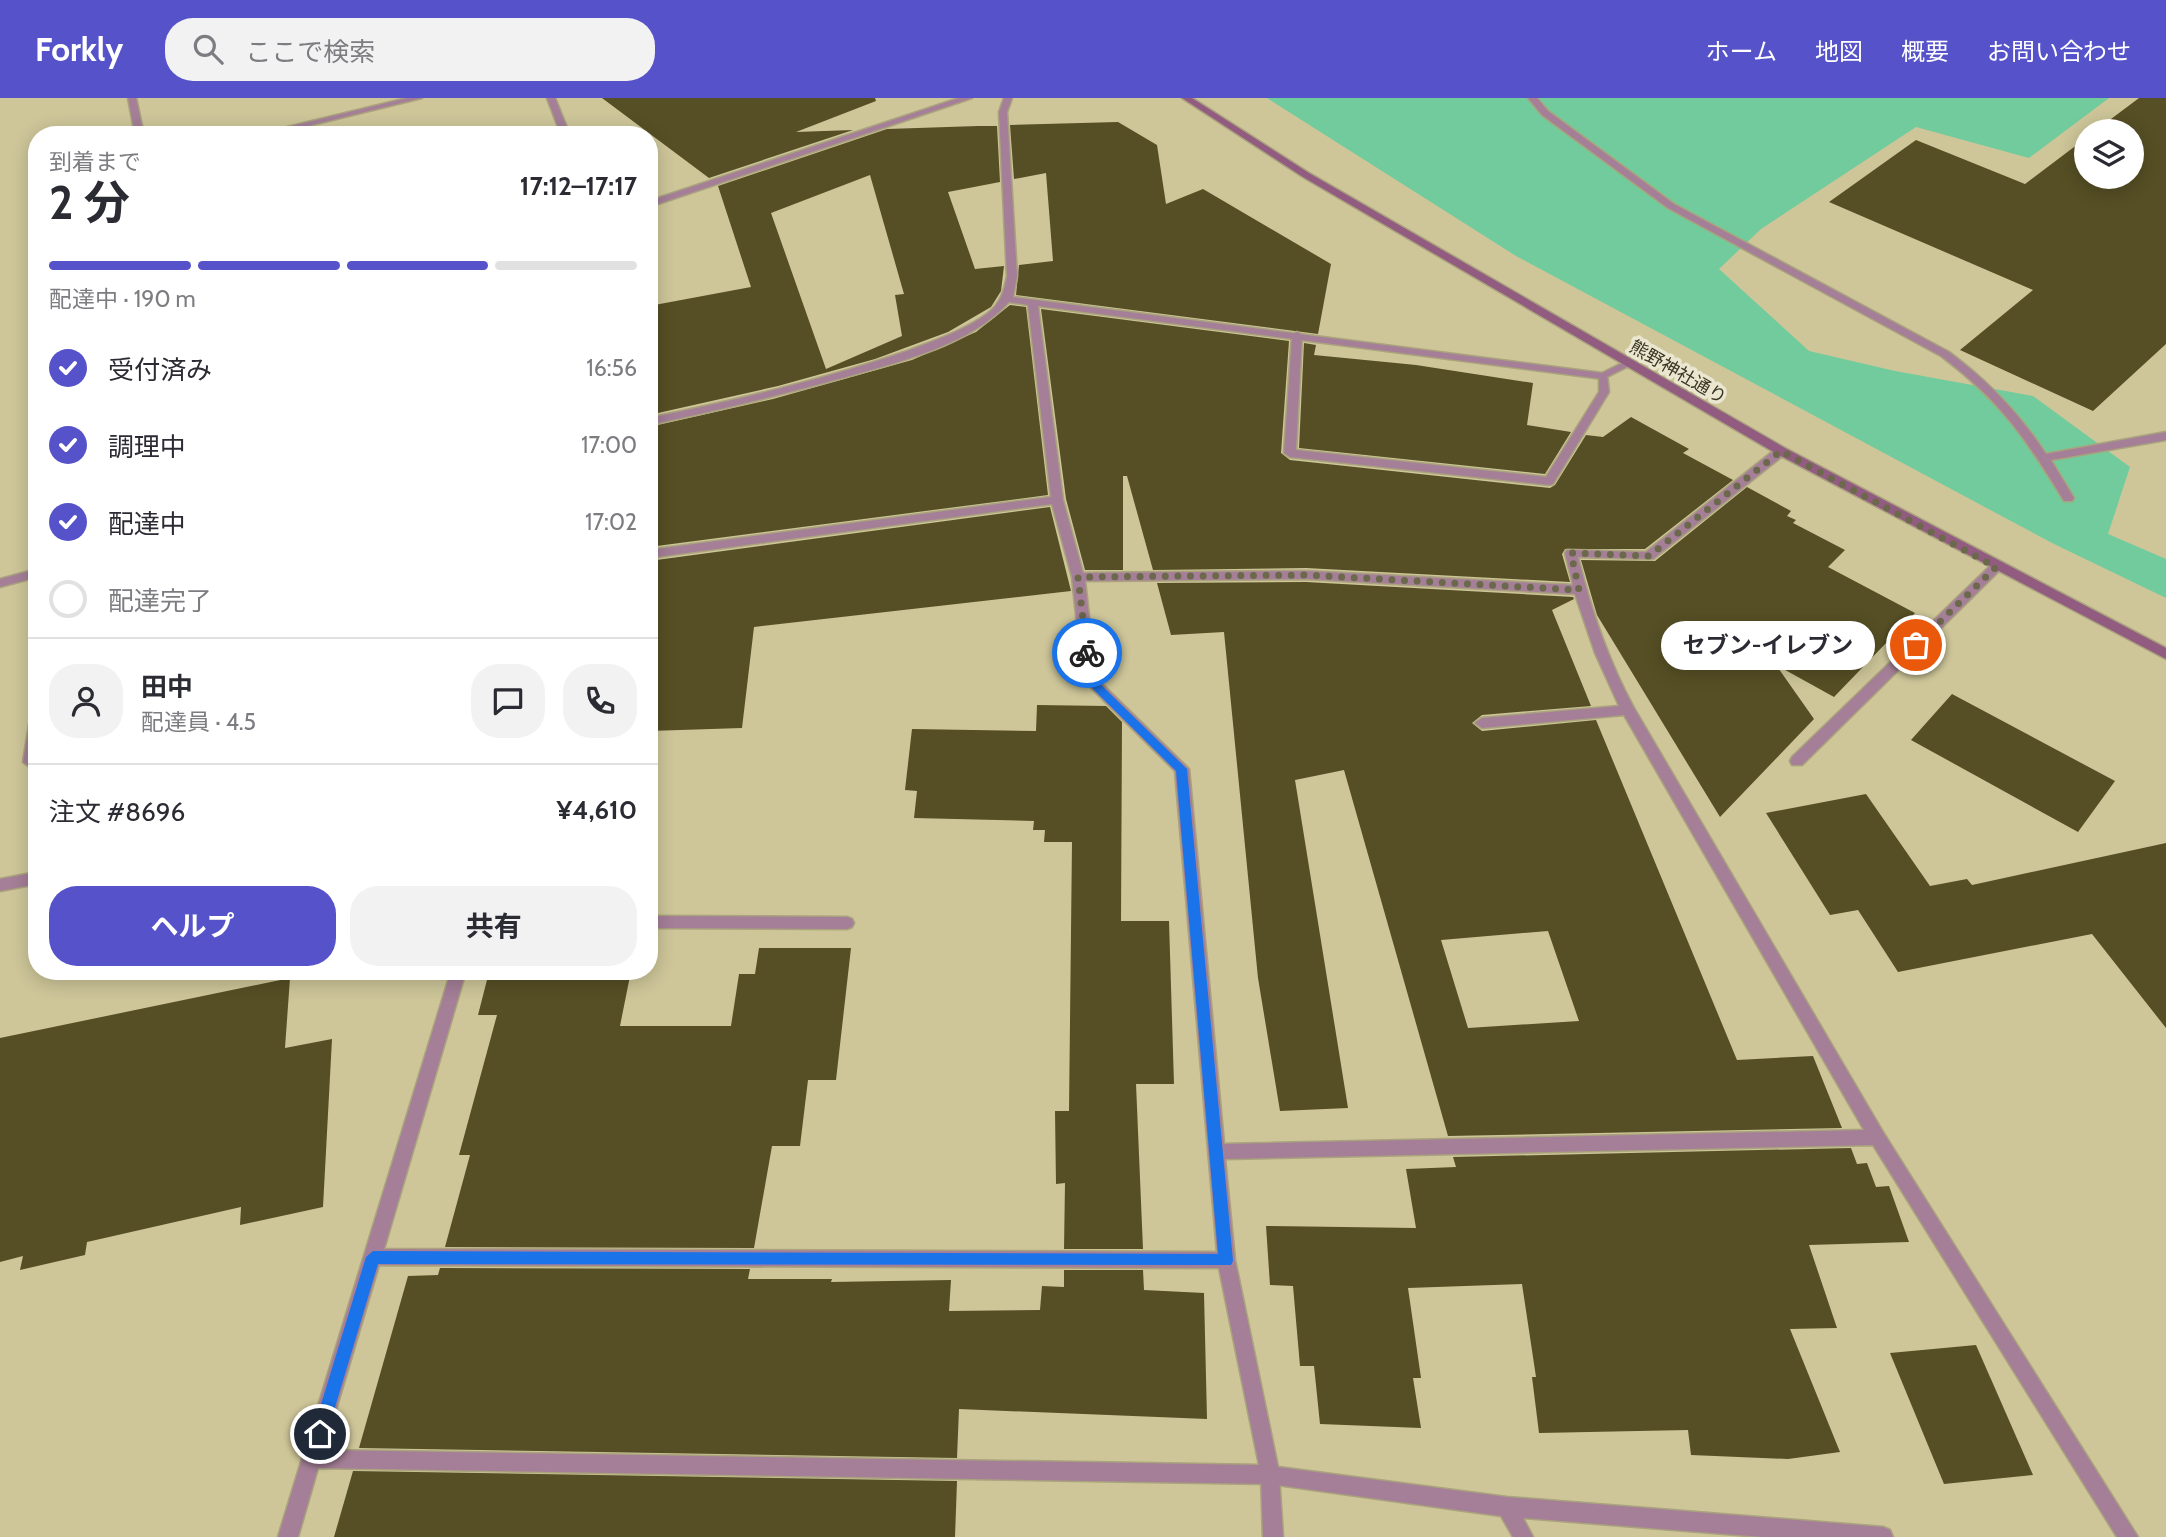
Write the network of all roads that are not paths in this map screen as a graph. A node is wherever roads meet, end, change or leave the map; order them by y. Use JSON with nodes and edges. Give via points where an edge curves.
{"nodes":[{"id":1,"x":132,"y":98,"type":"edge"},
{"id":2,"x":418,"y":98,"type":"edge"},
{"id":3,"x":551,"y":98,"type":"edge"},
{"id":4,"x":968,"y":98,"type":"edge"},
{"id":5,"x":1008,"y":98,"type":"edge"},
{"id":6,"x":1186,"y":98,"type":"edge"},
{"id":7,"x":1532,"y":98,"type":"edge"},
{"id":8,"x":137,"y":126,"type":"edge"},
{"id":9,"x":297,"y":126,"type":"edge"},
{"id":10,"x":562,"y":126,"type":"edge"},
{"id":11,"x":658,"y":201,"type":"edge"},
{"id":12,"x":1007,"y":299,"type":"junction"},
{"id":13,"x":1033,"y":304,"type":"junction"},
{"id":14,"x":1297,"y":335,"type":"junction"},
{"id":15,"x":1628,"y":364,"type":"junction"},
{"id":16,"x":1603,"y":376,"type":"junction"},
{"id":17,"x":658,"y":420,"type":"edge"},
{"id":18,"x":2166,"y":436,"type":"edge"},
{"id":19,"x":1781,"y":451,"type":"junction"},
{"id":20,"x":2044,"y":458,"type":"junction"},
{"id":21,"x":2068,"y":498,"type":"dead end"},
{"id":22,"x":1057,"y":500,"type":"junction"},
{"id":23,"x":658,"y":553,"type":"edge"},
{"id":24,"x":1996,"y":567,"type":"junction"},
{"id":25,"x":28,"y":575,"type":"edge"},
{"id":26,"x":1078,"y":577,"type":"junction"},
{"id":27,"x":0,"y":583,"type":"edge"},
{"id":28,"x":1579,"y":590,"type":"junction"},
{"id":29,"x":2166,"y":654,"type":"edge"},
{"id":30,"x":1628,"y":710,"type":"junction"},
{"id":31,"x":1482,"y":723,"type":"dead end"},
{"id":32,"x":1797,"y":761,"type":"dead end"},
{"id":33,"x":28,"y":879,"type":"edge"},
{"id":34,"x":0,"y":884,"type":"edge"},
{"id":35,"x":658,"y":922,"type":"edge"},
{"id":36,"x":847,"y":923,"type":"dead end"},
{"id":37,"x":456,"y":980,"type":"edge"},
{"id":38,"x":1877,"y":1137,"type":"junction"},
{"id":39,"x":1216,"y":1152,"type":"junction"},
{"id":40,"x":373,"y":1257,"type":"junction"},
{"id":41,"x":1226,"y":1261,"type":"junction"},
{"id":42,"x":312,"y":1460,"type":"junction"},
{"id":43,"x":1270,"y":1475,"type":"junction"},
{"id":44,"x":1507,"y":1507,"type":"junction"},
{"id":45,"x":288,"y":1537,"type":"edge"},
{"id":46,"x":1273,"y":1537,"type":"edge"},
{"id":47,"x":1523,"y":1537,"type":"edge"},
{"id":48,"x":1883,"y":1537,"type":"edge"},
{"id":49,"x":2128,"y":1537,"type":"edge"}],
"edges":[{"from":1,"to":8,"type":"street"},
{"from":2,"to":9,"type":"street"},
{"from":3,"to":10,"type":"street"},
{"from":4,"to":11,"type":"street"},
{"from":5,"to":12,"type":"street","via":[[1003,111],[1012,276]]},
{"from":6,"to":15,"type":"main road","name":"熊野神社通り","via":[[1306,175]]},
{"from":7,"to":20,"type":"street","via":[[1545,113],[1671,206],[1945,354],[1982,380],[2024,426]]},
{"from":12,"to":13,"type":"street"},
{"from":12,"to":17,"type":"street","via":[[973,327],[886,362],[756,399]]},
{"from":13,"to":14,"type":"street"},
{"from":13,"to":22,"type":"street"},
{"from":14,"to":16,"type":"street"},
{"from":14,"to":16,"type":"street","via":[[1290,453],[1549,481],[1604,392]]},
{"from":15,"to":16,"type":"street"},
{"from":15,"to":19,"type":"main road","name":"熊野神社通り"},
{"from":18,"to":20,"type":"street"},
{"from":19,"to":24,"type":"main road","name":"熊野神社通り"},
{"from":19,"to":28,"type":"street","via":[[1649,556],[1571,553]]},
{"from":20,"to":21,"type":"street"},
{"from":22,"to":23,"type":"street"},
{"from":22,"to":26,"type":"street"},
{"from":24,"to":29,"type":"main road","name":"熊野神社通り"},
{"from":24,"to":32,"type":"street"},
{"from":25,"to":27,"type":"street"},
{"from":26,"to":28,"type":"street","via":[[1306,575]]},
{"from":26,"to":39,"type":"street","via":[[1090,680],[1182,769]]},
{"from":28,"to":30,"type":"street","via":[[1611,679]]},
{"from":30,"to":31,"type":"street"},
{"from":30,"to":38,"type":"street"},
{"from":33,"to":34,"type":"street"},
{"from":35,"to":36,"type":"street"},
{"from":37,"to":40,"type":"street"},
{"from":38,"to":39,"type":"street"},
{"from":38,"to":49,"type":"street"},
{"from":39,"to":41,"type":"street"},
{"from":40,"to":41,"type":"street"},
{"from":40,"to":42,"type":"street"},
{"from":41,"to":43,"type":"street"},
{"from":42,"to":43,"type":"street"},
{"from":42,"to":45,"type":"street"},
{"from":43,"to":44,"type":"street"},
{"from":43,"to":46,"type":"street"},
{"from":44,"to":47,"type":"street"},
{"from":44,"to":48,"type":"street"}]}
